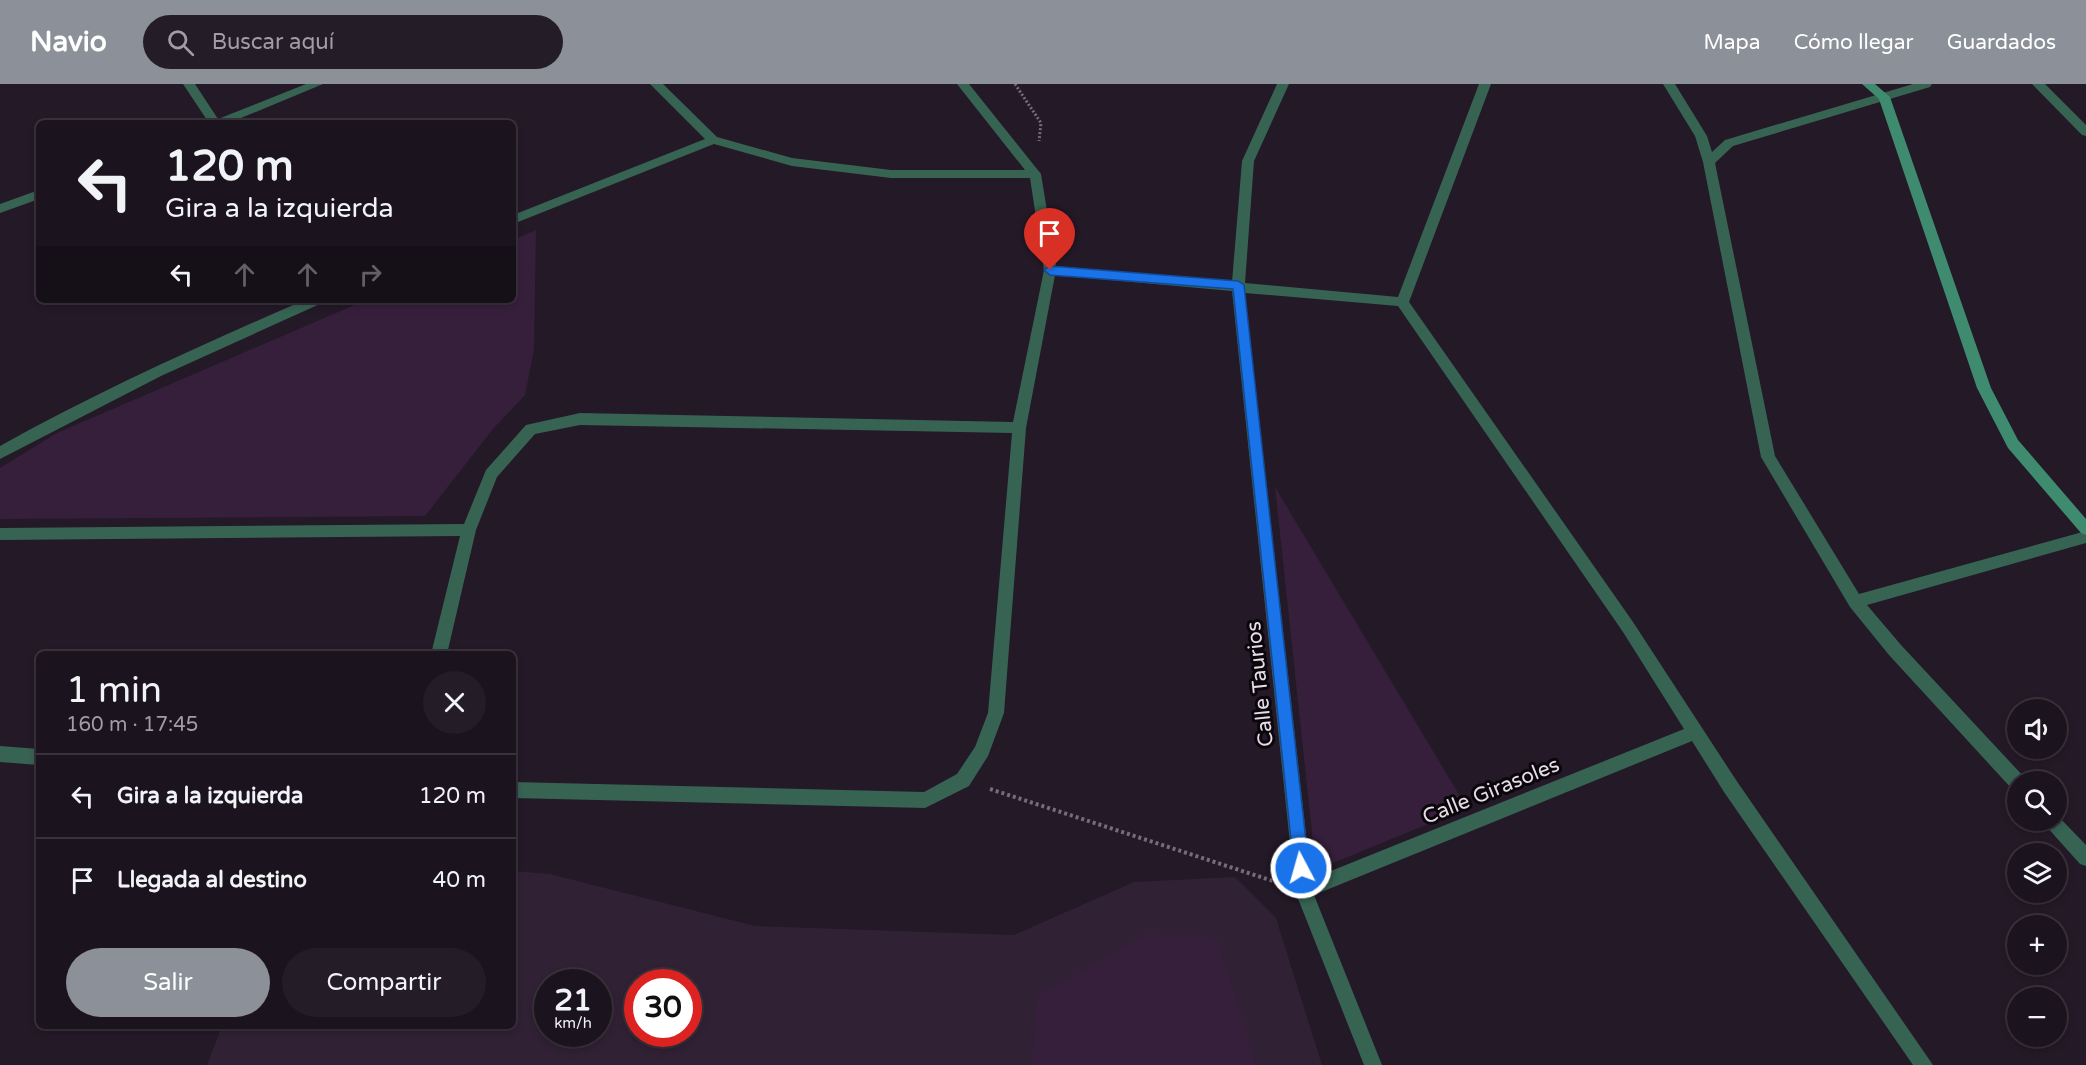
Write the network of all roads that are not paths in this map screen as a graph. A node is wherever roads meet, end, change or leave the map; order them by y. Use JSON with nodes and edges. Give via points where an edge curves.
{"nodes":[{"id":1,"x":189,"y":84,"type":"edge"},
{"id":2,"x":317,"y":84,"type":"edge"},
{"id":3,"x":656,"y":84,"type":"edge"},
{"id":4,"x":963,"y":84,"type":"edge"},
{"id":5,"x":1283,"y":84,"type":"edge"},
{"id":6,"x":1485,"y":84,"type":"edge"},
{"id":7,"x":1669,"y":84,"type":"edge"},
{"id":8,"x":1868,"y":84,"type":"edge"},
{"id":9,"x":1926,"y":84,"type":"edge"},
{"id":10,"x":2038,"y":84,"type":"edge"},
{"id":11,"x":1884,"y":97,"type":"junction"},
{"id":12,"x":214,"y":120,"type":"edge"},
{"id":13,"x":224,"y":120,"type":"edge"},
{"id":14,"x":2086,"y":132,"type":"edge"},
{"id":15,"x":713,"y":140,"type":"junction"},
{"id":16,"x":1709,"y":162,"type":"junction"},
{"id":17,"x":1035,"y":174,"type":"junction"},
{"id":18,"x":36,"y":195,"type":"edge"},
{"id":19,"x":0,"y":209,"type":"edge"},
{"id":20,"x":516,"y":219,"type":"edge"},
{"id":21,"x":1050,"y":270,"type":"junction"},
{"id":22,"x":1238,"y":285,"type":"junction"},
{"id":23,"x":1402,"y":302,"type":"junction"},
{"id":24,"x":308,"y":303,"type":"edge"},
{"id":25,"x":1018,"y":429,"type":"junction"},
{"id":26,"x":0,"y":453,"type":"edge"},
{"id":27,"x":2086,"y":529,"type":"edge"},
{"id":28,"x":469,"y":530,"type":"junction"},
{"id":29,"x":0,"y":534,"type":"edge"},
{"id":30,"x":2086,"y":537,"type":"edge"},
{"id":31,"x":1855,"y":602,"type":"junction"},
{"id":32,"x":440,"y":651,"type":"edge"},
{"id":33,"x":1696,"y":732,"type":"junction"},
{"id":34,"x":0,"y":754,"type":"edge"},
{"id":35,"x":36,"y":757,"type":"edge"},
{"id":36,"x":2007,"y":771,"type":"edge"},
{"id":37,"x":516,"y":790,"type":"edge"},
{"id":38,"x":2062,"y":831,"type":"edge"},
{"id":39,"x":2086,"y":858,"type":"edge"},
{"id":40,"x":1304,"y":891,"type":"junction"},
{"id":41,"x":1373,"y":1065,"type":"edge"},
{"id":42,"x":1924,"y":1065,"type":"edge"}],
"edges":[{"from":1,"to":12,"type":"street"},
{"from":2,"to":13,"type":"street"},
{"from":3,"to":15,"type":"street"},
{"from":4,"to":17,"type":"street"},
{"from":5,"to":22,"type":"street","name":"Calle Taurios","via":[[1248,161]]},
{"from":6,"to":23,"type":"street"},
{"from":7,"to":16,"type":"street","via":[[1701,136]]},
{"from":8,"to":11,"type":"street"},
{"from":9,"to":11,"type":"street"},
{"from":10,"to":14,"type":"street"},
{"from":11,"to":16,"type":"street","via":[[1730,143]]},
{"from":11,"to":27,"type":"street","via":[[1984,388],[2013,444]]},
{"from":15,"to":17,"type":"street","via":[[792,162],[891,174]]},
{"from":15,"to":20,"type":"street"},
{"from":16,"to":31,"type":"street","via":[[1768,457]]},
{"from":17,"to":21,"type":"street"},
{"from":18,"to":19,"type":"street"},
{"from":21,"to":22,"type":"street"},
{"from":21,"to":25,"type":"street"},
{"from":22,"to":23,"type":"street"},
{"from":22,"to":40,"type":"street","name":"Calle Taurios"},
{"from":23,"to":33,"type":"street","via":[[1628,627]]},
{"from":24,"to":26,"type":"street","via":[[186,357]]},
{"from":25,"to":28,"type":"street","via":[[580,419],[531,429],[491,474]]},
{"from":25,"to":37,"type":"street","via":[[996,713],[981,751],[963,780],[926,800]]},
{"from":28,"to":29,"type":"street"},
{"from":28,"to":32,"type":"street"},
{"from":30,"to":31,"type":"street"},
{"from":31,"to":36,"type":"street"},
{"from":33,"to":40,"type":"street","name":"Calle Girasoles"},
{"from":33,"to":42,"type":"street"},
{"from":34,"to":35,"type":"street"},
{"from":38,"to":39,"type":"street"},
{"from":40,"to":41,"type":"street","name":"Calle Taurios"}]}
